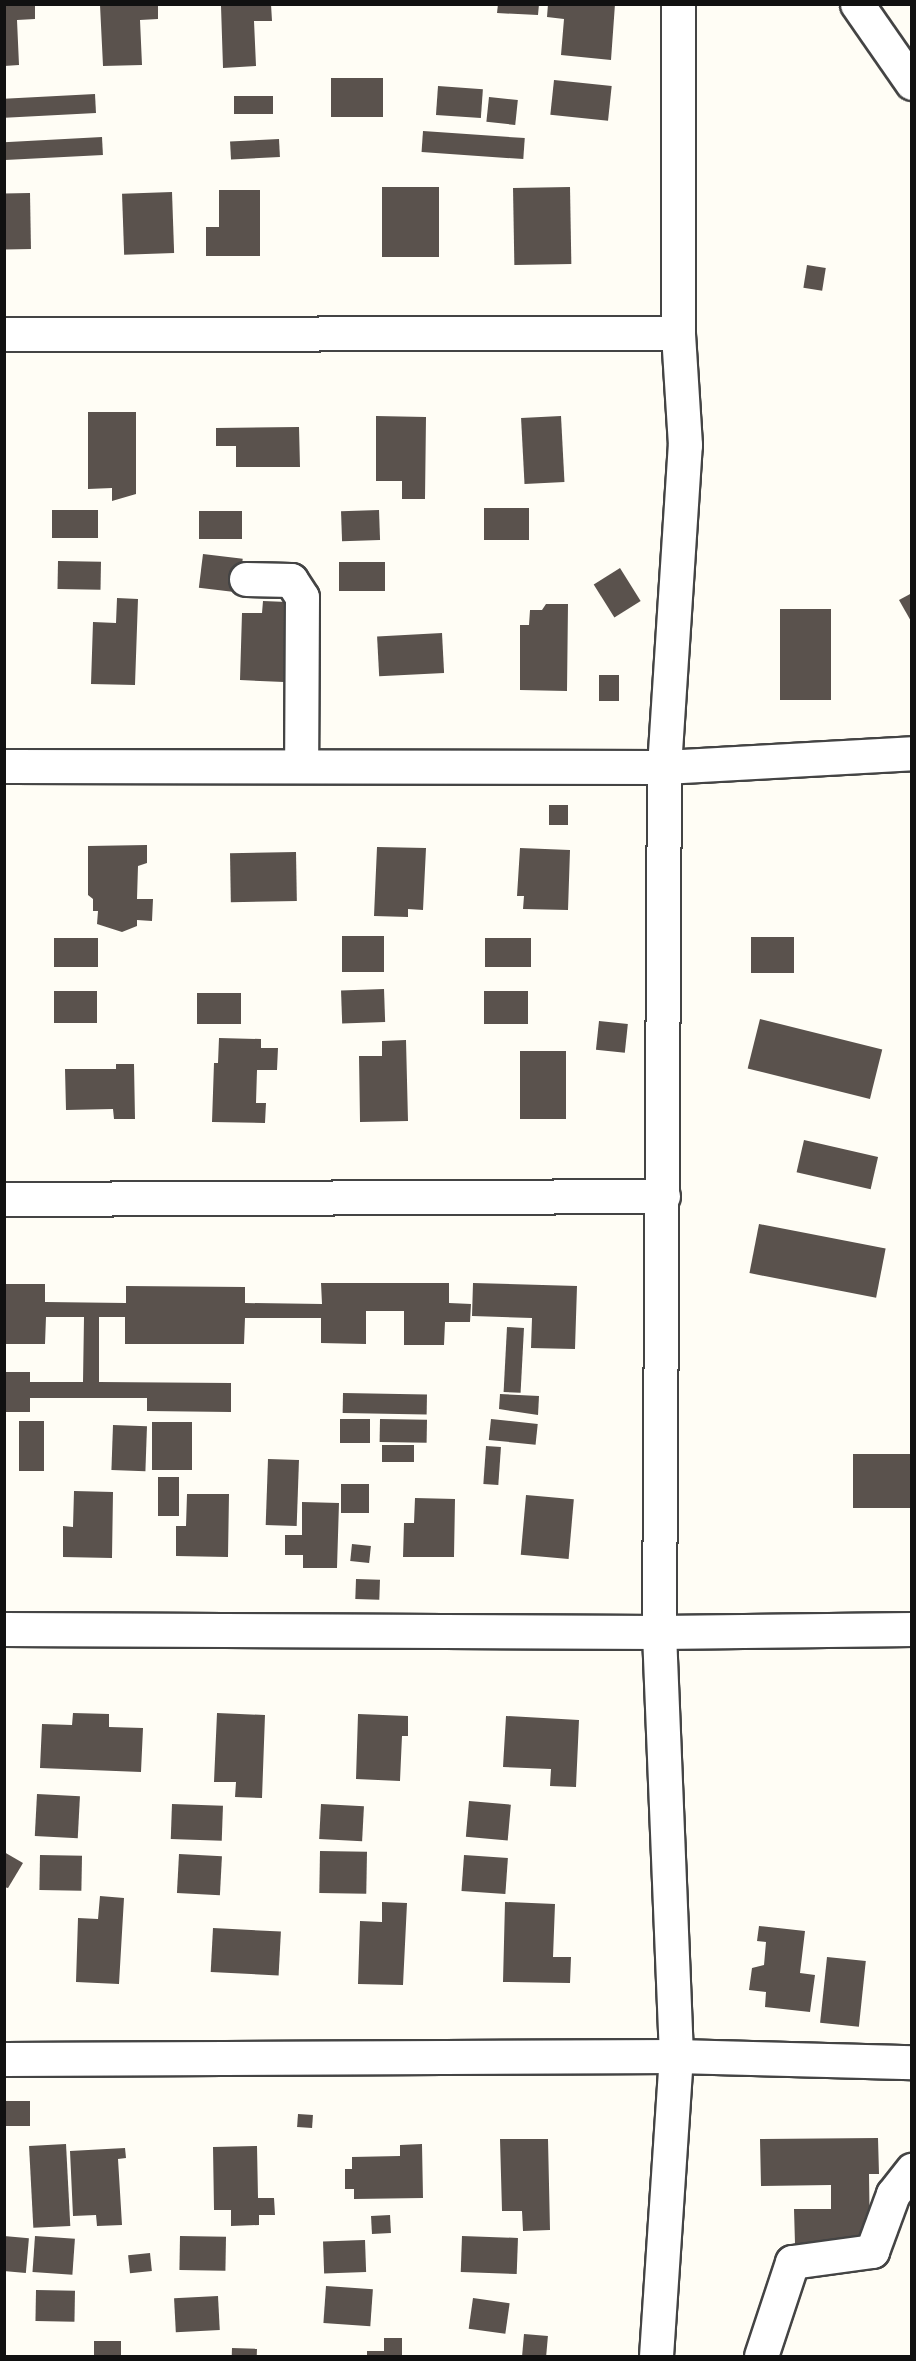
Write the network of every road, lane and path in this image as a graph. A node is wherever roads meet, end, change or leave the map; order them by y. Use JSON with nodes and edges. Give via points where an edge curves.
{"nodes":[{"id":1,"x":678,"y":4,"type":"edge"},
{"id":2,"x":857,"y":4,"type":"edge"},
{"id":3,"x":912,"y":83,"type":"edge"},
{"id":4,"x":678,"y":333,"type":"junction"},
{"id":5,"x":4,"y":334,"type":"edge"},
{"id":6,"x":246,"y":579,"type":"dead end"},
{"id":7,"x":912,"y":753,"type":"edge"},
{"id":8,"x":301,"y":765,"type":"junction"},
{"id":9,"x":4,"y":766,"type":"edge"},
{"id":10,"x":664,"y":767,"type":"junction"},
{"id":11,"x":663,"y":1196,"type":"junction"},
{"id":12,"x":4,"y":1199,"type":"edge"},
{"id":13,"x":4,"y":1629,"type":"edge"},
{"id":14,"x":912,"y":1629,"type":"edge"},
{"id":15,"x":659,"y":1632,"type":"junction"},
{"id":16,"x":676,"y":2056,"type":"junction"},
{"id":17,"x":4,"y":2059,"type":"edge"},
{"id":18,"x":912,"y":2062,"type":"edge"},
{"id":19,"x":912,"y":2170,"type":"edge"},
{"id":20,"x":656,"y":2356,"type":"edge"},
{"id":21,"x":761,"y":2356,"type":"edge"}],
"edges":[{"from":1,"to":4,"type":"street"},
{"from":2,"to":3,"type":"street"},
{"from":4,"to":5,"type":"street"},
{"from":4,"to":10,"type":"street","via":[[685,445]]},
{"from":6,"to":8,"type":"street","via":[[291,580],[302,597]]},
{"from":7,"to":10,"type":"street"},
{"from":8,"to":9,"type":"street"},
{"from":8,"to":10,"type":"street"},
{"from":10,"to":11,"type":"street"},
{"from":11,"to":12,"type":"street"},
{"from":11,"to":15,"type":"street"},
{"from":13,"to":15,"type":"street"},
{"from":14,"to":15,"type":"street"},
{"from":15,"to":16,"type":"street"},
{"from":16,"to":17,"type":"street"},
{"from":16,"to":18,"type":"street"},
{"from":16,"to":20,"type":"street"},
{"from":19,"to":21,"type":"street","via":[[893,2194],[872,2251],[792,2262]]}]}
